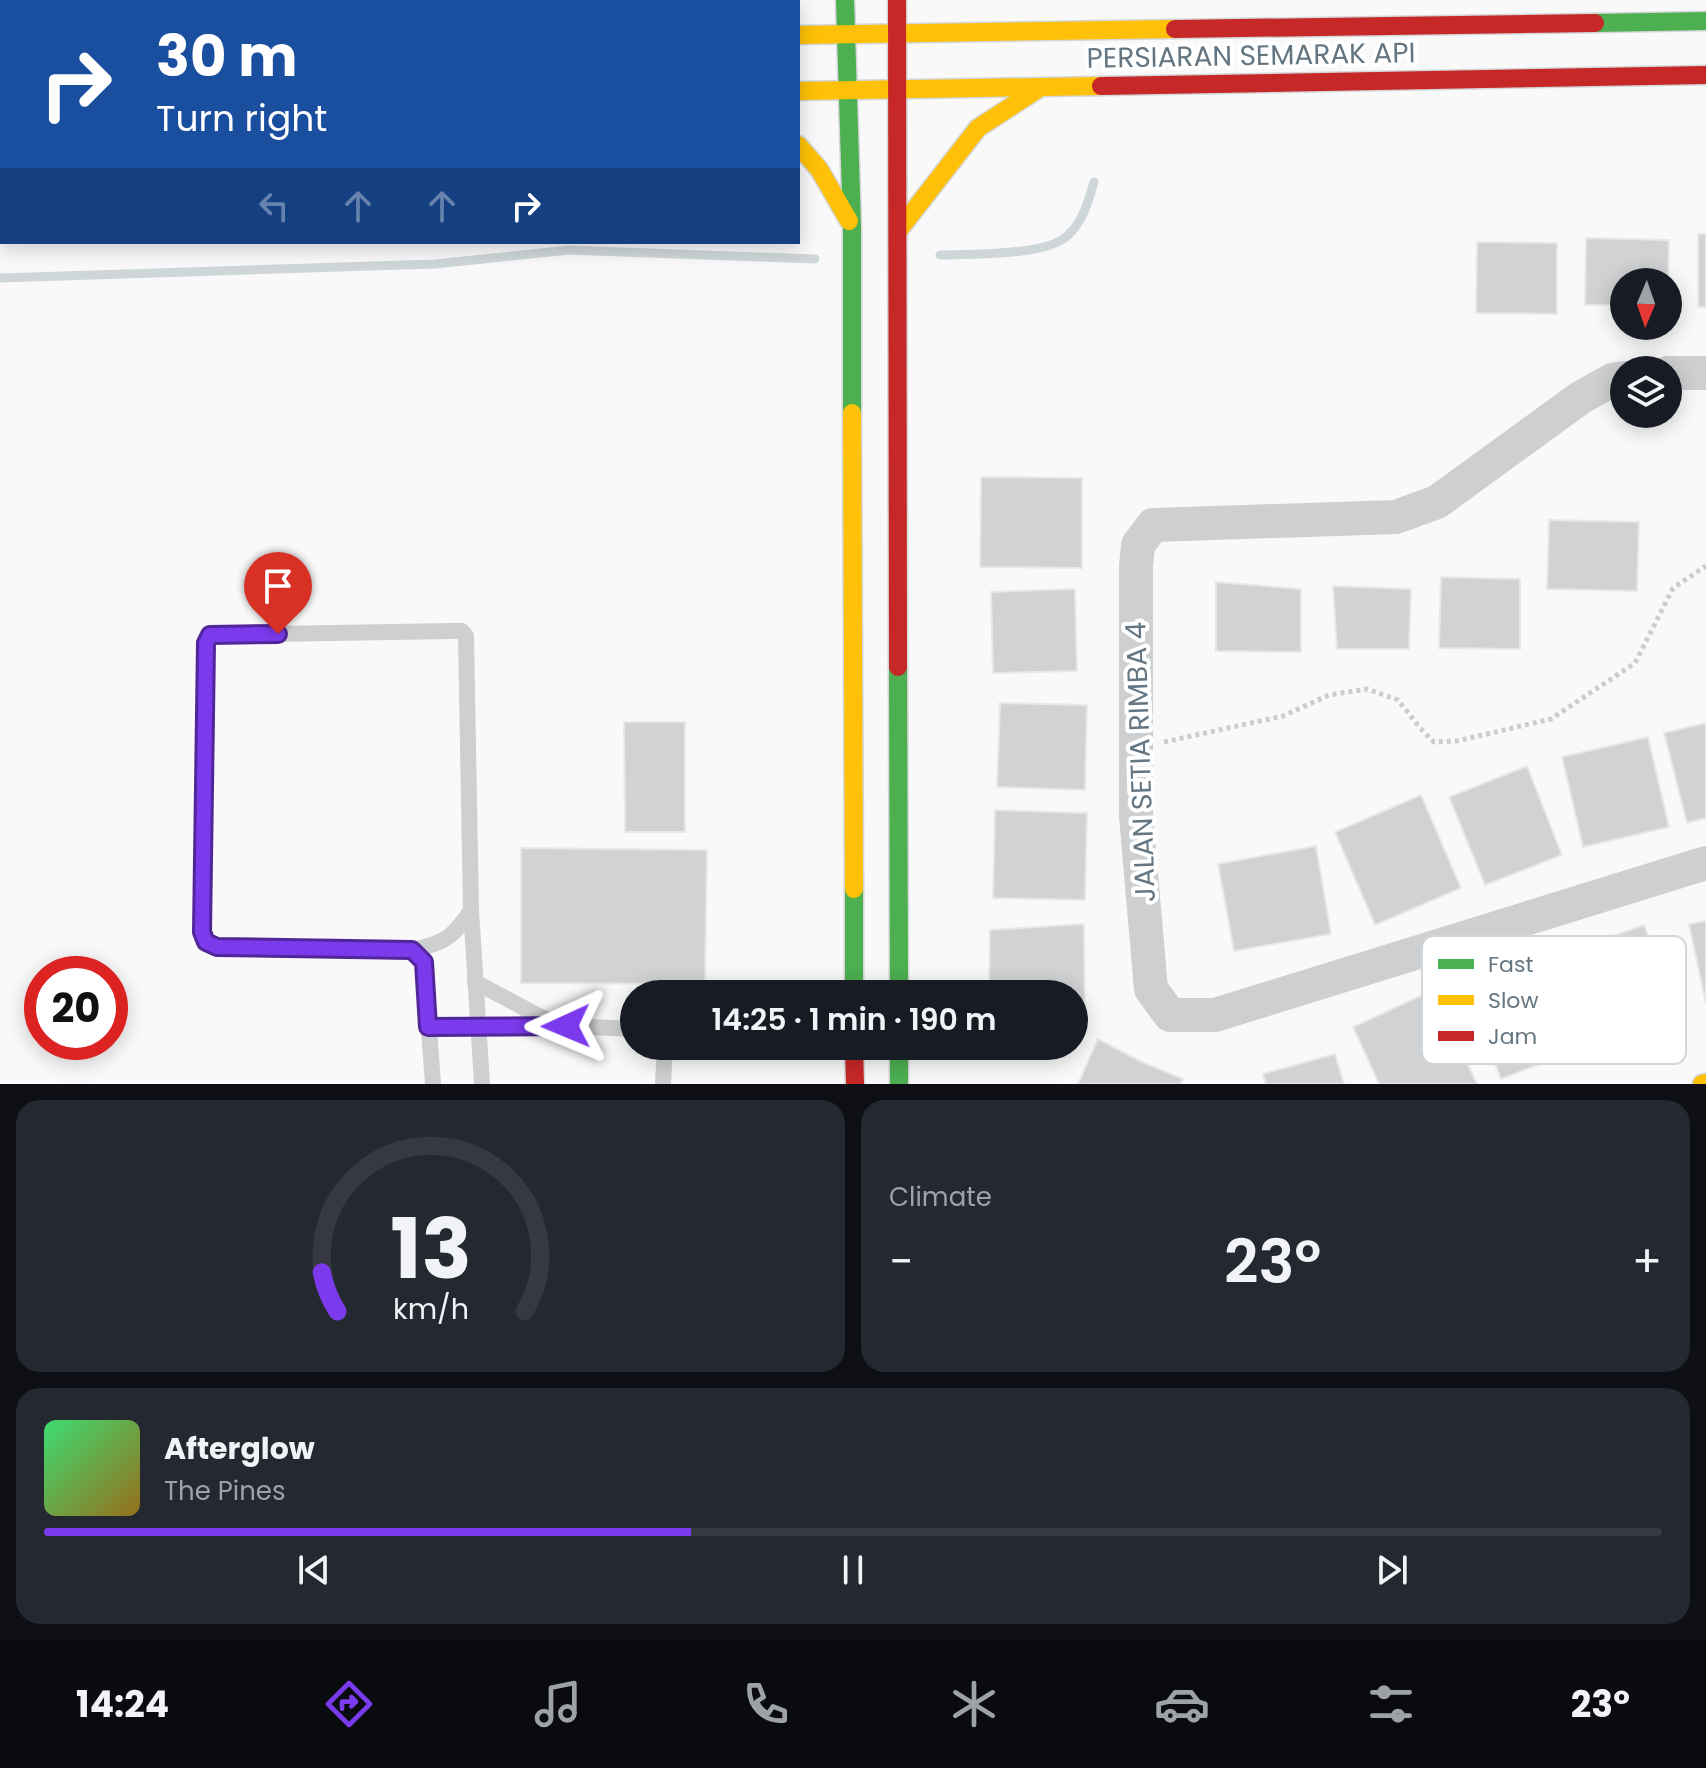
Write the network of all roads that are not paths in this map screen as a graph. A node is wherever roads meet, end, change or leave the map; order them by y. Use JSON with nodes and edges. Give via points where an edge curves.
{"nodes":[{"id":1,"x":845,"y":0,"type":"edge"},
{"id":2,"x":897,"y":0,"type":"edge"},
{"id":3,"x":1014,"y":13,"type":"dead end"},
{"id":4,"x":1706,"y":21,"type":"edge"},
{"id":5,"x":1049,"y":31,"type":"junction"},
{"id":6,"x":897,"y":34,"type":"junction"},
{"id":7,"x":800,"y":35,"type":"edge"},
{"id":8,"x":846,"y":35,"type":"junction"},
{"id":9,"x":1706,"y":75,"type":"edge"},
{"id":10,"x":1041,"y":87,"type":"junction"},
{"id":11,"x":898,"y":90,"type":"junction"},
{"id":12,"x":800,"y":91,"type":"edge"},
{"id":13,"x":848,"y":91,"type":"junction"},
{"id":14,"x":800,"y":147,"type":"edge"},
{"id":15,"x":852,"y":227,"type":"junction"},
{"id":16,"x":898,"y":231,"type":"junction"},
{"id":17,"x":1682,"y":373,"type":"edge"},
{"id":18,"x":1706,"y":373,"type":"edge"},
{"id":19,"x":1610,"y":381,"type":"edge"},
{"id":20,"x":1706,"y":863,"type":"edge"},
{"id":21,"x":471,"y":910,"type":"junction"},
{"id":22,"x":1470,"y":936,"type":"edge"},
{"id":23,"x":412,"y":950,"type":"junction"},
{"id":24,"x":1422,"y":951,"type":"edge"},
{"id":25,"x":854,"y":980,"type":"edge"},
{"id":26,"x":899,"y":980,"type":"edge"},
{"id":27,"x":475,"y":982,"type":"junction"},
{"id":28,"x":566,"y":1026,"type":"junction"},
{"id":29,"x":428,"y":1027,"type":"junction"},
{"id":30,"x":478,"y":1027,"type":"junction"},
{"id":31,"x":620,"y":1028,"type":"edge"},
{"id":32,"x":664,"y":1060,"type":"edge"},
{"id":33,"x":854,"y":1060,"type":"edge"},
{"id":34,"x":899,"y":1060,"type":"edge"},
{"id":35,"x":853,"y":1080,"type":"edge"},
{"id":36,"x":433,"y":1084,"type":"edge"},
{"id":37,"x":482,"y":1084,"type":"edge"},
{"id":38,"x":663,"y":1084,"type":"edge"},
{"id":39,"x":899,"y":1084,"type":"edge"}],
"edges":[{"from":1,"to":8,"type":"main road"},
{"from":2,"to":6,"type":"main road"},
{"from":3,"to":5,"type":"main road"},
{"from":4,"to":5,"type":"main road","name":"PERSIARAN SEMARAK API","via":[[1618,16],[1258,20]]},
{"from":5,"to":6,"type":"main road","name":"PERSIARAN SEMARAK API"},
{"from":6,"to":8,"type":"main road","name":"PERSIARAN SEMARAK API"},
{"from":6,"to":11,"type":"main road"},
{"from":7,"to":8,"type":"main road","name":"PERSIARAN SEMARAK API"},
{"from":8,"to":13,"type":"main road"},
{"from":9,"to":10,"type":"main road","name":"PERSIARAN SEMARAK API"},
{"from":10,"to":11,"type":"main road","name":"PERSIARAN SEMARAK API"},
{"from":10,"to":16,"type":"main road","via":[[978,128]]},
{"from":11,"to":13,"type":"main road","name":"PERSIARAN SEMARAK API"},
{"from":11,"to":16,"type":"main road"},
{"from":12,"to":13,"type":"main road","name":"PERSIARAN SEMARAK API"},
{"from":13,"to":15,"type":"main road"},
{"from":14,"to":15,"type":"main road","via":[[819,169]]},
{"from":15,"to":25,"type":"main road"},
{"from":16,"to":26,"type":"main road"},
{"from":17,"to":18,"type":"street"},
{"from":19,"to":24,"type":"street","name":"JALAN SETIA RIMBA 4","via":[[1437,502],[1396,517],[1153,525],[1138,545],[1136,816],[1151,989],[1170,1015],[1215,1015]]},
{"from":20,"to":22,"type":"street","name":"JALAN SETIA RIMBA 4"},
{"from":21,"to":23,"type":"lane","via":[[450,937]]},
{"from":21,"to":23,"type":"lane","via":[[462,631],[210,635],[204,716],[206,942],[217,947]]},
{"from":21,"to":27,"type":"lane"},
{"from":23,"to":29,"type":"lane","via":[[424,962]]},
{"from":27,"to":28,"type":"lane"},
{"from":27,"to":30,"type":"lane"},
{"from":28,"to":30,"type":"lane"},
{"from":28,"to":31,"type":"lane"},
{"from":29,"to":30,"type":"lane"},
{"from":29,"to":36,"type":"lane"},
{"from":30,"to":37,"type":"lane"},
{"from":32,"to":38,"type":"lane"},
{"from":33,"to":35,"type":"main road"},
{"from":34,"to":39,"type":"main road"}]}
